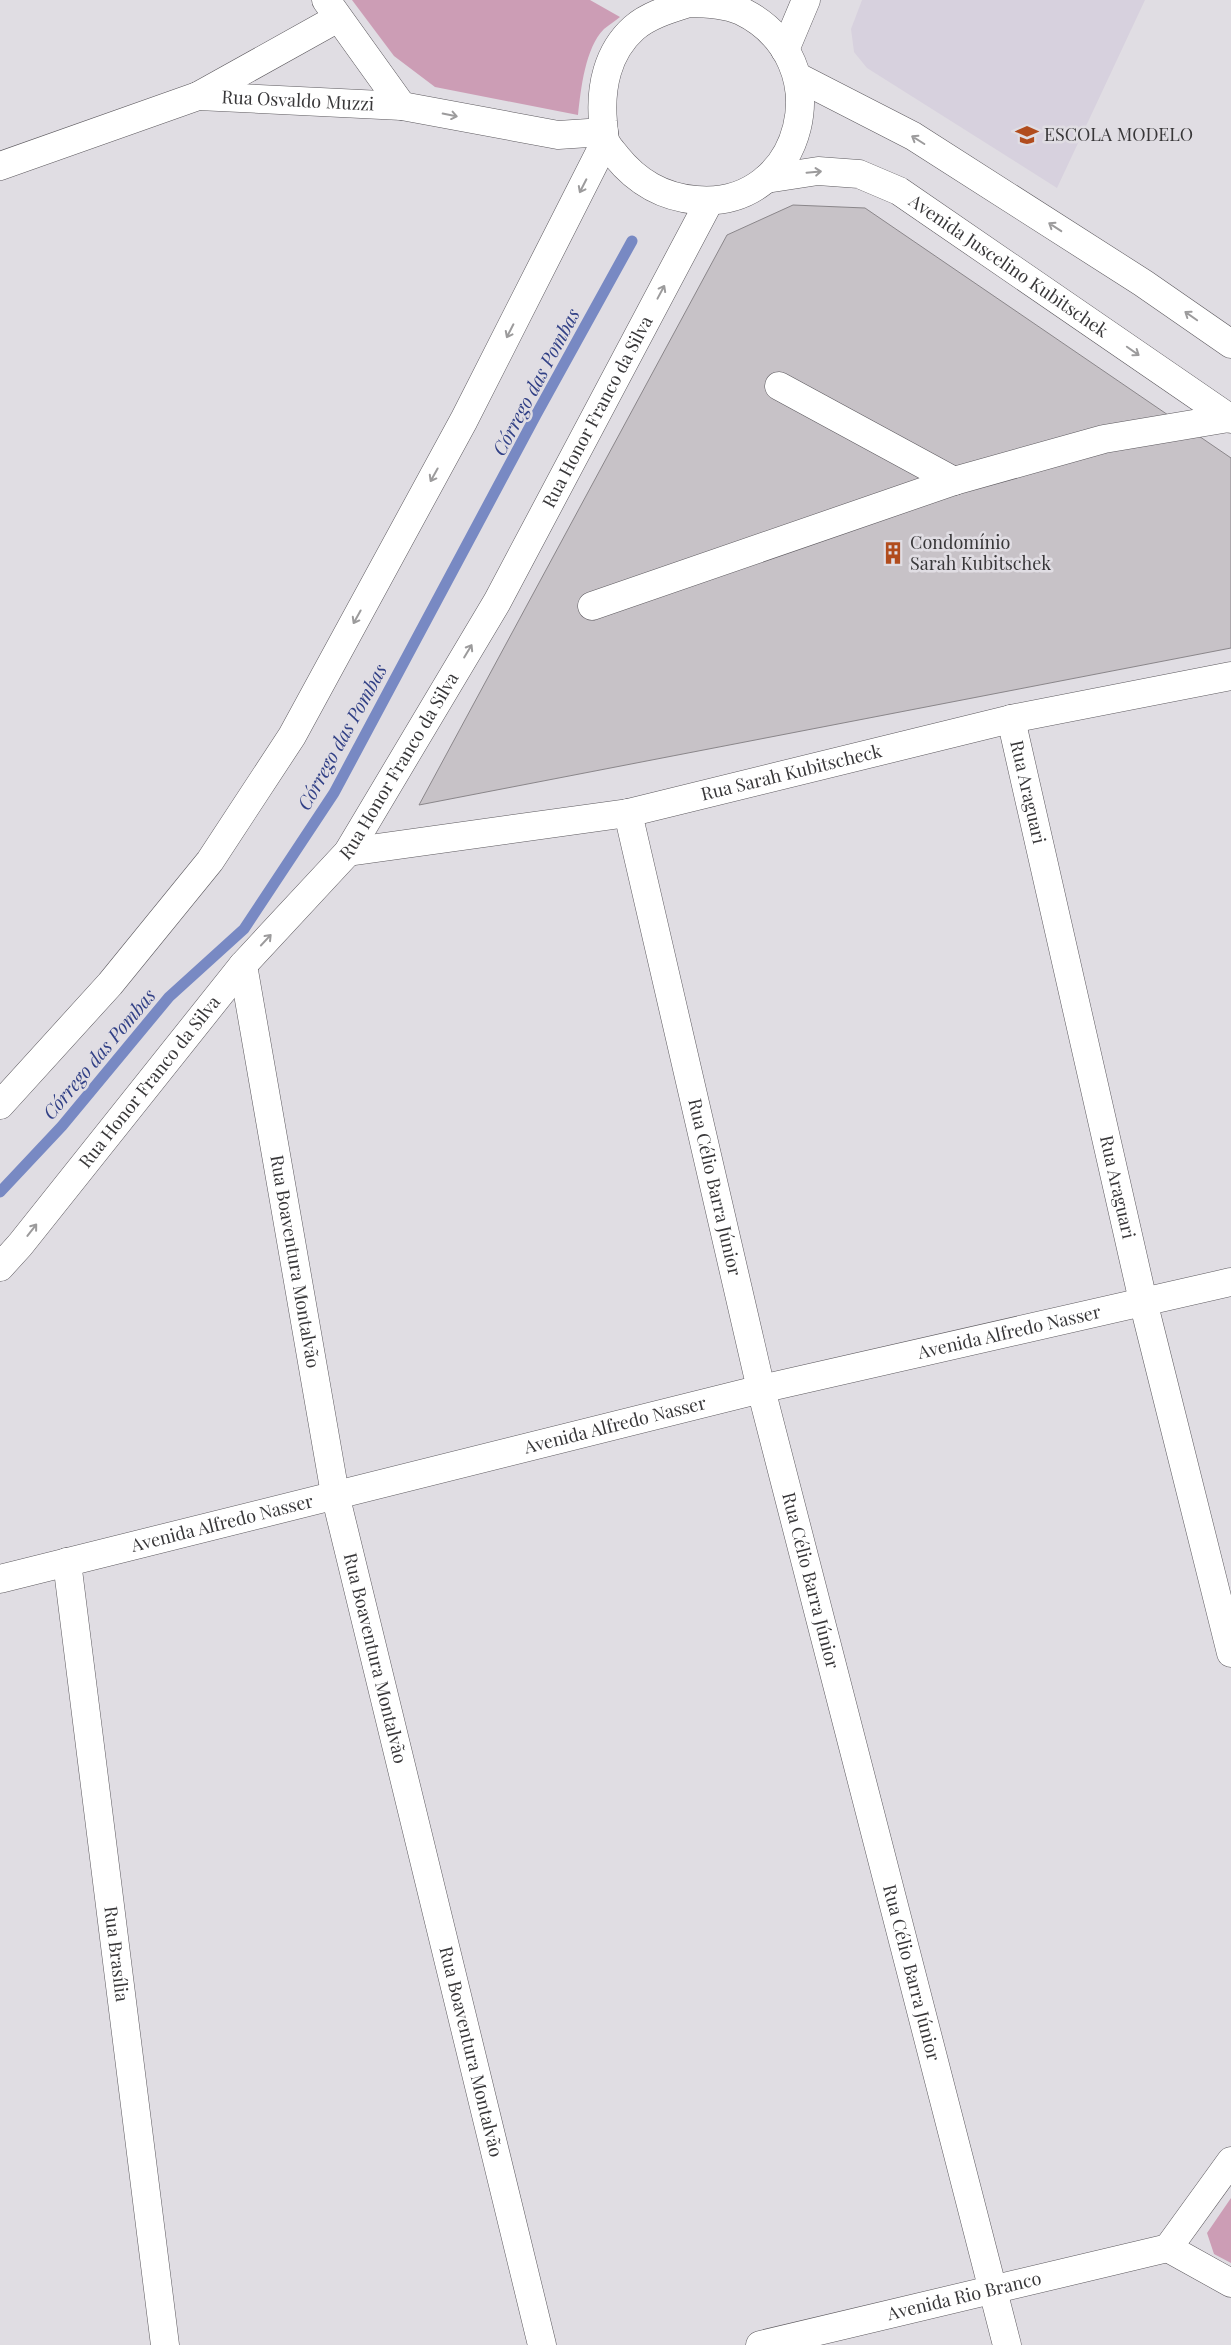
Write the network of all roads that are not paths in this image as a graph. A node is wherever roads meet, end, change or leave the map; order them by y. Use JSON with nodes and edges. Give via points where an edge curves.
{"nodes":[{"id":1,"x":806,"y":0,"type":"edge"},
{"id":2,"x":689,"y":2,"type":"edge"},
{"id":3,"x":652,"y":6,"type":"edge"},
{"id":4,"x":332,"y":9,"type":"edge"},
{"id":5,"x":786,"y":50,"type":"junction"},
{"id":6,"x":798,"y":78,"type":"junction"},
{"id":7,"x":198,"y":96,"type":"junction"},
{"id":8,"x":402,"y":106,"type":"junction"},
{"id":9,"x":605,"y":137,"type":"junction"},
{"id":10,"x":0,"y":166,"type":"edge"},
{"id":11,"x":766,"y":179,"type":"junction"},
{"id":12,"x":709,"y":202,"type":"junction"},
{"id":13,"x":1231,"y":344,"type":"edge"},
{"id":14,"x":779,"y":386,"type":"dead end"},
{"id":15,"x":1230,"y":418,"type":"edge"},
{"id":16,"x":954,"y":481,"type":"junction"},
{"id":17,"x":592,"y":606,"type":"dead end"},
{"id":18,"x":1231,"y":676,"type":"edge"},
{"id":19,"x":1012,"y":719,"type":"junction"},
{"id":20,"x":628,"y":813,"type":"junction"},
{"id":21,"x":348,"y":852,"type":"junction"},
{"id":22,"x":243,"y":965,"type":"junction"},
{"id":23,"x":0,"y":1105,"type":"edge"},
{"id":24,"x":0,"y":1267,"type":"edge"},
{"id":25,"x":1231,"y":1282,"type":"edge"},
{"id":26,"x":1144,"y":1301,"type":"junction"},
{"id":27,"x":761,"y":1389,"type":"junction"},
{"id":28,"x":335,"y":1494,"type":"junction"},
{"id":29,"x":67,"y":1562,"type":"junction"},
{"id":30,"x":0,"y":1579,"type":"edge"},
{"id":31,"x":1231,"y":1653,"type":"edge"},
{"id":32,"x":1231,"y":2161,"type":"edge"},
{"id":33,"x":1168,"y":2248,"type":"junction"},
{"id":34,"x":1231,"y":2283,"type":"edge"},
{"id":35,"x":993,"y":2289,"type":"junction"},
{"id":36,"x":165,"y":2345,"type":"edge"},
{"id":37,"x":542,"y":2345,"type":"edge"},
{"id":38,"x":760,"y":2345,"type":"edge"},
{"id":39,"x":1007,"y":2345,"type":"edge"}],
"edges":[{"from":1,"to":5,"type":"street"},
{"from":2,"to":3,"type":"street"},
{"from":2,"to":5,"type":"street","via":[[740,11],[766,27]]},
{"from":3,"to":9,"type":"street","via":[[616,50],[604,76],[601,103]]},
{"from":4,"to":7,"type":"street"},
{"from":4,"to":8,"type":"street"},
{"from":5,"to":6,"type":"street"},
{"from":6,"to":11,"type":"street","via":[[801,105],[796,133],[784,158]]},
{"from":13,"to":6,"type":"street","one_way":true,"via":[[913,136]]},
{"from":7,"to":8,"type":"street","name":"Rua Osvaldo Muzzi"},
{"from":7,"to":10,"type":"street","name":"Rua Osvaldo Muzzi"},
{"from":8,"to":9,"type":"street","name":"Rua Osvaldo Muzzi","one_way":true,"via":[[558,135]]},
{"from":9,"to":12,"type":"street","via":[[620,161],[645,185],[676,198]]},
{"from":9,"to":23,"type":"street","one_way":true,"via":[[464,420],[292,736],[210,861],[110,984]]},
{"from":11,"to":12,"type":"street","via":[[736,196]]},
{"from":11,"to":15,"type":"street","name":"Avenida Juscelino Kubitschek","one_way":true,"via":[[818,171],[859,174],[899,191]]},
{"from":21,"to":12,"type":"street","name":"Rua Honor Franco da Silva","one_way":true,"via":[[497,602]]},
{"from":14,"to":16,"type":"street"},
{"from":15,"to":16,"type":"street","via":[[1104,439]]},
{"from":16,"to":17,"type":"street"},
{"from":18,"to":19,"type":"street","name":"Rua Sarah Kubitscheck"},
{"from":19,"to":20,"type":"street","name":"Rua Sarah Kubitscheck"},
{"from":19,"to":26,"type":"street","name":"Rua Araguari"},
{"from":20,"to":21,"type":"street","name":"Rua Sarah Kubitscheck"},
{"from":20,"to":27,"type":"street","name":"Rua Célio Barra Júnior"},
{"from":22,"to":21,"type":"street","name":"Rua Honor Franco da Silva","one_way":true},
{"from":24,"to":22,"type":"street","name":"Rua Honor Franco da Silva","one_way":true},
{"from":22,"to":28,"type":"street","name":"Rua Boaventura Montalvão"},
{"from":25,"to":26,"type":"street","name":"Avenida Alfredo Nasser"},
{"from":26,"to":27,"type":"street","name":"Avenida Alfredo Nasser"},
{"from":26,"to":31,"type":"street","name":"Rua Araguari"},
{"from":27,"to":28,"type":"street","name":"Avenida Alfredo Nasser"},
{"from":27,"to":35,"type":"street","name":"Rua Célio Barra Júnior"},
{"from":28,"to":29,"type":"street","name":"Avenida Alfredo Nasser"},
{"from":28,"to":37,"type":"street","name":"Rua Boaventura Montalvão"},
{"from":29,"to":30,"type":"street","name":"Avenida Alfredo Nasser"},
{"from":29,"to":36,"type":"street","name":"Rua Brasília"},
{"from":32,"to":33,"type":"street"},
{"from":33,"to":34,"type":"street"},
{"from":33,"to":35,"type":"street","name":"Avenida Rio Branco"},
{"from":35,"to":38,"type":"street","name":"Avenida Rio Branco"},
{"from":35,"to":39,"type":"street","name":"Rua Célio Barra Júnior"}]}
